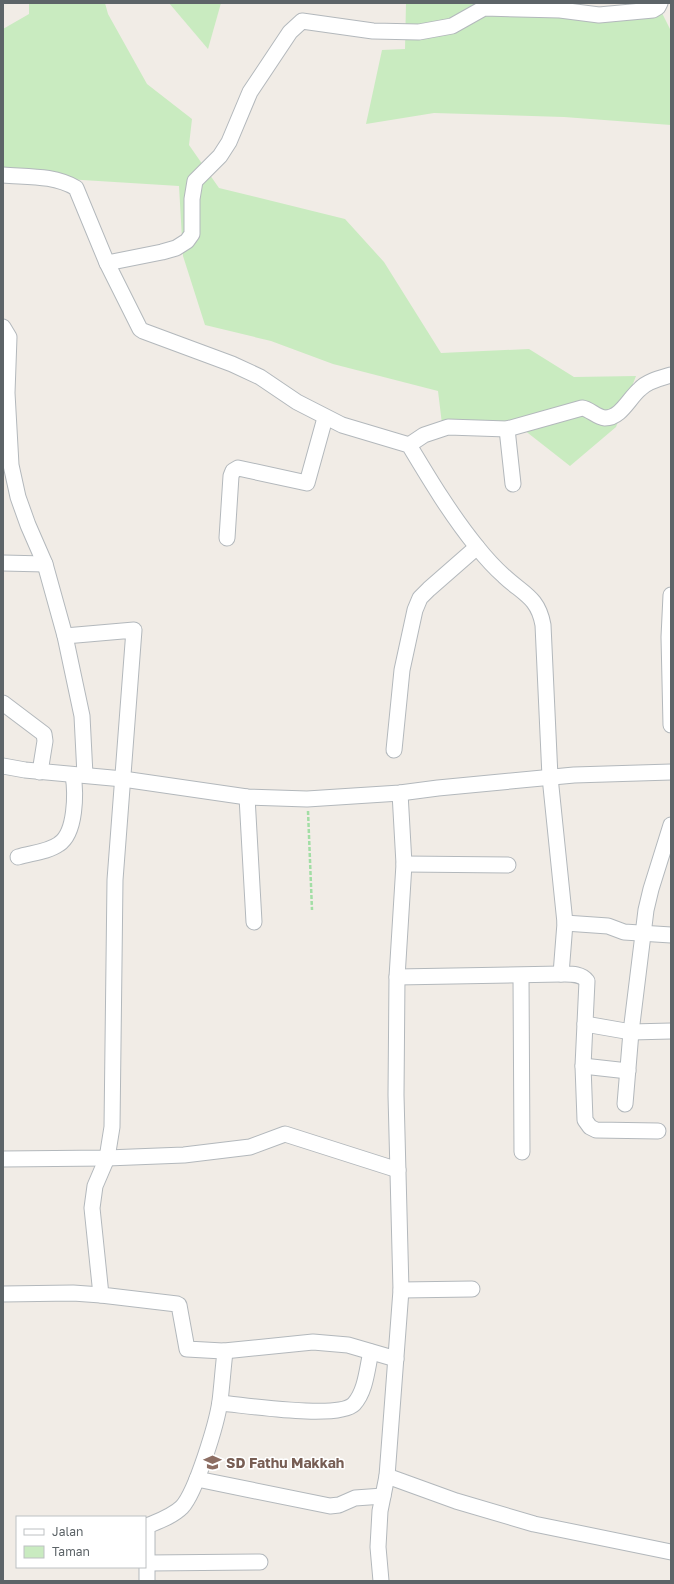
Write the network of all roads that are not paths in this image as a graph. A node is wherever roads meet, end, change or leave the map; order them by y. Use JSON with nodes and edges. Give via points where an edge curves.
{"nodes":[{"id":1,"x":660,"y":3,"type":"edge"},
{"id":2,"x":3,"y":175,"type":"edge"},
{"id":3,"x":108,"y":263,"type":"junction"},
{"id":4,"x":3,"y":327,"type":"edge"},
{"id":5,"x":671,"y":375,"type":"edge"},
{"id":6,"x":325,"y":418,"type":"junction"},
{"id":7,"x":507,"y":429,"type":"junction"},
{"id":8,"x":409,"y":445,"type":"junction"},
{"id":9,"x":513,"y":484,"type":"dead end"},
{"id":10,"x":227,"y":538,"type":"dead end"},
{"id":11,"x":477,"y":547,"type":"junction"},
{"id":12,"x":3,"y":563,"type":"edge"},
{"id":13,"x":45,"y":564,"type":"junction"},
{"id":14,"x":671,"y":595,"type":"edge"},
{"id":15,"x":65,"y":636,"type":"junction"},
{"id":16,"x":3,"y":704,"type":"edge"},
{"id":17,"x":671,"y":725,"type":"edge"},
{"id":18,"x":394,"y":750,"type":"dead end"},
{"id":19,"x":3,"y":766,"type":"edge"},
{"id":20,"x":40,"y":772,"type":"junction"},
{"id":21,"x":671,"y":772,"type":"edge"},
{"id":22,"x":79,"y":775,"type":"junction"},
{"id":23,"x":550,"y":777,"type":"junction"},
{"id":24,"x":123,"y":779,"type":"junction"},
{"id":25,"x":400,"y":793,"type":"junction"},
{"id":26,"x":248,"y":797,"type":"junction"},
{"id":27,"x":671,"y":825,"type":"edge"},
{"id":28,"x":18,"y":857,"type":"dead end"},
{"id":29,"x":404,"y":864,"type":"junction"},
{"id":30,"x":508,"y":865,"type":"dead end"},
{"id":31,"x":254,"y":922,"type":"dead end"},
{"id":32,"x":565,"y":923,"type":"junction"},
{"id":33,"x":645,"y":933,"type":"junction"},
{"id":34,"x":671,"y":935,"type":"edge"},
{"id":35,"x":561,"y":974,"type":"junction"},
{"id":36,"x":521,"y":976,"type":"junction"},
{"id":37,"x":397,"y":977,"type":"junction"},
{"id":38,"x":585,"y":1024,"type":"junction"},
{"id":39,"x":671,"y":1031,"type":"edge"},
{"id":40,"x":631,"y":1032,"type":"junction"},
{"id":41,"x":583,"y":1066,"type":"junction"},
{"id":42,"x":628,"y":1071,"type":"junction"},
{"id":43,"x":625,"y":1104,"type":"dead end"},
{"id":44,"x":658,"y":1131,"type":"dead end"},
{"id":45,"x":522,"y":1152,"type":"dead end"},
{"id":46,"x":107,"y":1158,"type":"junction"},
{"id":47,"x":3,"y":1159,"type":"edge"},
{"id":48,"x":398,"y":1170,"type":"junction"},
{"id":49,"x":472,"y":1289,"type":"dead end"},
{"id":50,"x":401,"y":1290,"type":"junction"},
{"id":51,"x":3,"y":1294,"type":"edge"},
{"id":52,"x":101,"y":1295,"type":"junction"},
{"id":53,"x":224,"y":1351,"type":"junction"},
{"id":54,"x":371,"y":1352,"type":"junction"},
{"id":55,"x":396,"y":1359,"type":"junction"},
{"id":56,"x":220,"y":1403,"type":"junction"},
{"id":57,"x":387,"y":1476,"type":"junction"},
{"id":58,"x":197,"y":1479,"type":"junction"},
{"id":59,"x":383,"y":1496,"type":"junction"},
{"id":60,"x":671,"y":1552,"type":"edge"},
{"id":61,"x":260,"y":1562,"type":"dead end"},
{"id":62,"x":148,"y":1563,"type":"junction"},
{"id":63,"x":147,"y":1581,"type":"edge"},
{"id":64,"x":381,"y":1581,"type":"edge"}],
"edges":[{"from":1,"to":3,"type":"street","via":[[658,8],[652,10],[599,15],[560,10],[484,8],[452,26],[419,32],[373,31],[302,21],[290,32],[250,92],[229,142],[220,156],[195,181],[192,234],[187,241],[162,252]]},
{"from":2,"to":3,"type":"street","via":[[54,179],[76,188]]},
{"from":3,"to":6,"type":"street","via":[[140,329],[260,377]]},
{"from":4,"to":13,"type":"street","via":[[8,337],[7,393],[11,465],[18,497]]},
{"from":5,"to":7,"type":"street","via":[[640,388],[613,417],[602,417],[582,408]]},
{"from":6,"to":8,"type":"street","via":[[363,433]]},
{"from":6,"to":10,"type":"street","via":[[307,483],[238,468],[233,471]]},
{"from":7,"to":8,"type":"street","via":[[448,427],[424,435]]},
{"from":7,"to":9,"type":"street"},
{"from":8,"to":11,"type":"street","via":[[428,478]]},
{"from":11,"to":18,"type":"street","via":[[420,598],[415,610],[402,670]]},
{"from":11,"to":23,"type":"street","via":[[504,577],[534,601],[541,612]]},
{"from":12,"to":13,"type":"street"},
{"from":13,"to":15,"type":"street"},
{"from":14,"to":17,"type":"street"},
{"from":15,"to":22,"type":"street","via":[[82,716]]},
{"from":15,"to":24,"type":"street","via":[[134,630]]},
{"from":16,"to":20,"type":"street","via":[[44,734]]},
{"from":19,"to":20,"type":"street"},
{"from":20,"to":22,"type":"street"},
{"from":21,"to":23,"type":"street"},
{"from":22,"to":24,"type":"street"},
{"from":22,"to":28,"type":"street","via":[[68,834],[54,847]]},
{"from":23,"to":25,"type":"street"},
{"from":23,"to":32,"type":"street"},
{"from":24,"to":26,"type":"street"},
{"from":24,"to":46,"type":"street","via":[[115,880],[112,1127]]},
{"from":25,"to":26,"type":"street","via":[[307,798]]},
{"from":25,"to":29,"type":"street"},
{"from":26,"to":31,"type":"street"},
{"from":27,"to":33,"type":"street","via":[[651,889],[646,910]]},
{"from":29,"to":30,"type":"street"},
{"from":29,"to":37,"type":"street"},
{"from":32,"to":33,"type":"street","via":[[608,926],[624,932]]},
{"from":32,"to":35,"type":"street"},
{"from":33,"to":34,"type":"street"},
{"from":33,"to":40,"type":"street"},
{"from":35,"to":36,"type":"street"},
{"from":35,"to":38,"type":"street","via":[[578,975],[587,981]]},
{"from":36,"to":37,"type":"street"},
{"from":36,"to":45,"type":"street"},
{"from":37,"to":48,"type":"street"},
{"from":38,"to":40,"type":"street"},
{"from":38,"to":41,"type":"street"},
{"from":39,"to":40,"type":"street"},
{"from":40,"to":42,"type":"street"},
{"from":41,"to":42,"type":"street"},
{"from":41,"to":44,"type":"street","via":[[585,1120],[590,1127],[605,1130]]},
{"from":42,"to":43,"type":"street"},
{"from":46,"to":47,"type":"street"},
{"from":46,"to":48,"type":"street","via":[[184,1155],[242,1148],[285,1134]]},
{"from":46,"to":52,"type":"street","via":[[95,1186],[92,1208]]},
{"from":48,"to":50,"type":"street"},
{"from":49,"to":50,"type":"street"},
{"from":50,"to":55,"type":"street"},
{"from":51,"to":52,"type":"street","via":[[73,1292]]},
{"from":52,"to":53,"type":"street","via":[[177,1304],[187,1349]]},
{"from":53,"to":54,"type":"street","via":[[313,1342],[348,1345]]},
{"from":53,"to":56,"type":"street"},
{"from":54,"to":55,"type":"street"},
{"from":54,"to":56,"type":"street","via":[[360,1395],[353,1405],[345,1410],[313,1411]]},
{"from":55,"to":57,"type":"street"},
{"from":56,"to":58,"type":"street"},
{"from":57,"to":59,"type":"street"},
{"from":57,"to":60,"type":"street","via":[[456,1501],[534,1524]]},
{"from":58,"to":59,"type":"street","via":[[330,1506],[355,1498]]},
{"from":58,"to":62,"type":"street","via":[[189,1498],[181,1508],[147,1526]]},
{"from":59,"to":64,"type":"street","via":[[378,1547]]},
{"from":61,"to":62,"type":"street"},
{"from":62,"to":63,"type":"street"}]}
